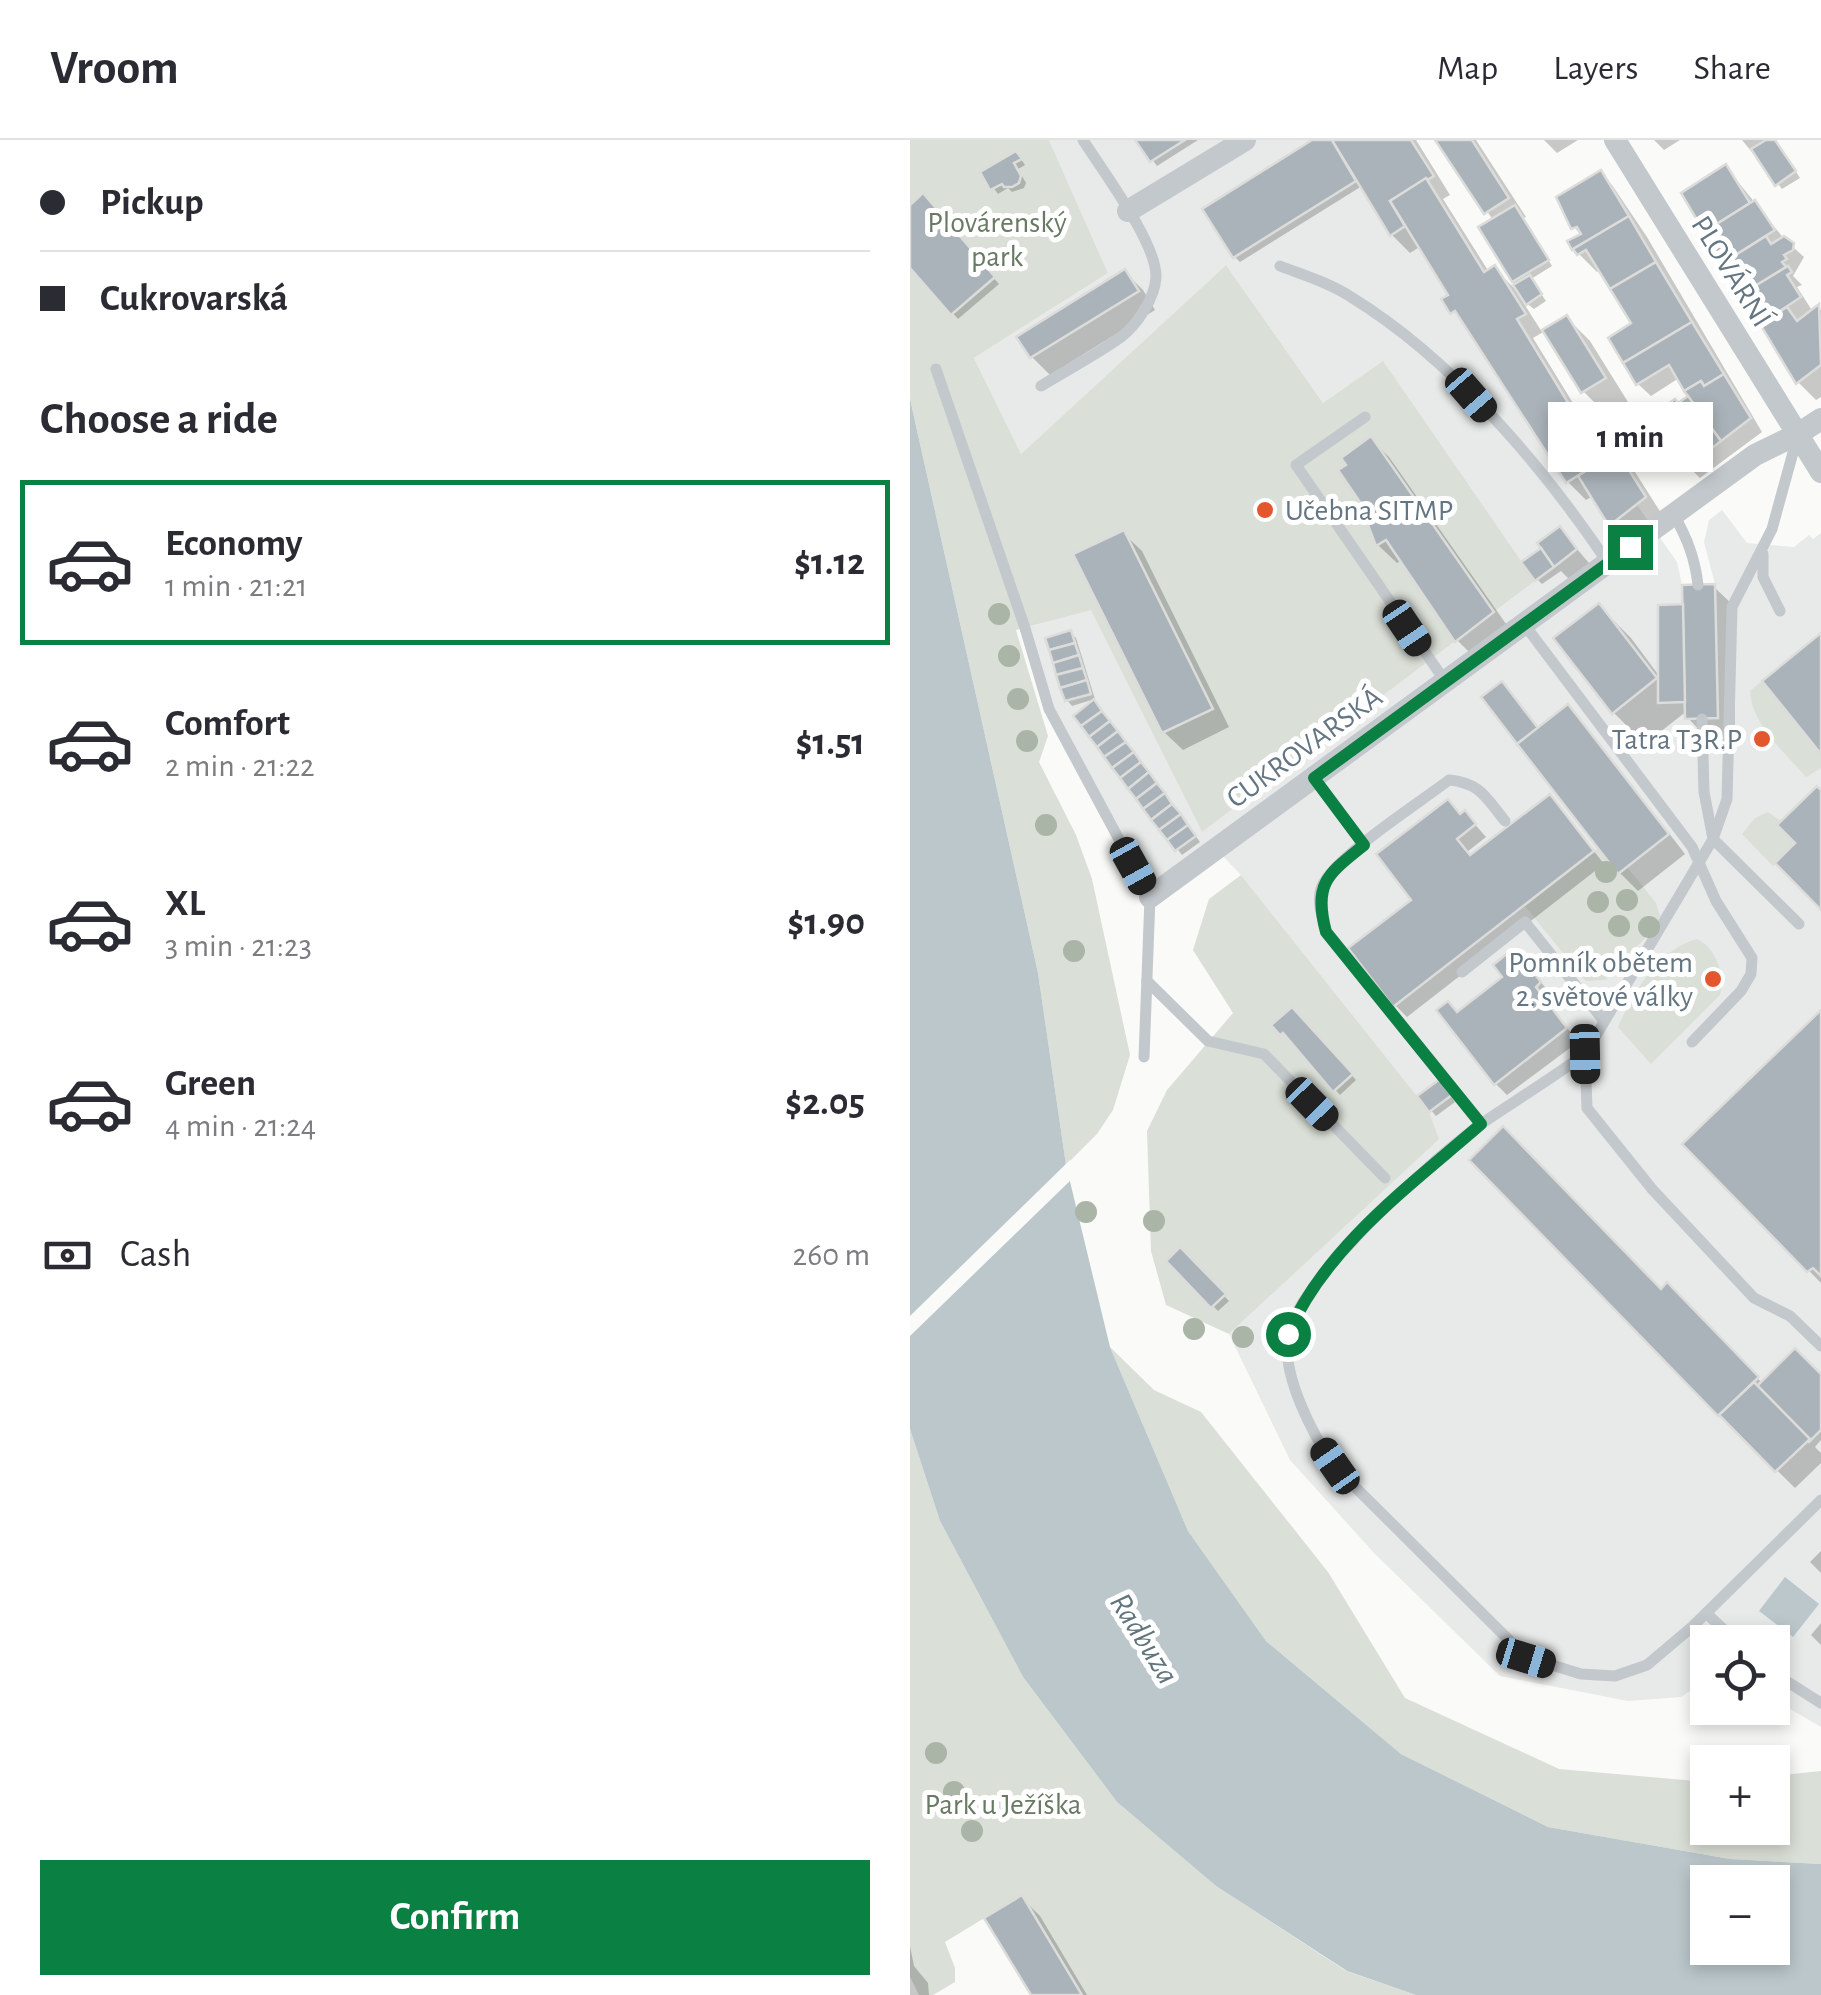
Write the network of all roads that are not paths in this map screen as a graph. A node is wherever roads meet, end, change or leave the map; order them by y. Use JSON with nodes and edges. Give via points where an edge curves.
{"nodes":[{"id":1,"x":1083,"y":140,"type":"edge"},
{"id":2,"x":1245,"y":140,"type":"edge"},
{"id":3,"x":1615,"y":140,"type":"edge"},
{"id":4,"x":1128,"y":210,"type":"junction"},
{"id":5,"x":1280,"y":266,"type":"dead end"},
{"id":6,"x":936,"y":368,"type":"dead end"},
{"id":7,"x":1041,"y":386,"type":"dead end"},
{"id":8,"x":1365,"y":417,"type":"dead end"},
{"id":9,"x":1821,"y":418,"type":"edge"},
{"id":10,"x":1798,"y":434,"type":"junction"},
{"id":11,"x":1821,"y":472,"type":"edge"},
{"id":12,"x":1674,"y":514,"type":"junction"},
{"id":13,"x":1765,"y":545,"type":"junction"},
{"id":14,"x":1608,"y":563,"type":"junction"},
{"id":15,"x":1698,"y":585,"type":"dead end"},
{"id":16,"x":1780,"y":611,"type":"dead end"},
{"id":17,"x":1524,"y":624,"type":"junction"},
{"id":18,"x":1445,"y":681,"type":"junction"},
{"id":19,"x":1702,"y":719,"type":"dead end"},
{"id":20,"x":1314,"y":778,"type":"junction"},
{"id":21,"x":1505,"y":821,"type":"dead end"},
{"id":22,"x":1713,"y":839,"type":"junction"},
{"id":23,"x":1364,"y":845,"type":"junction"},
{"id":24,"x":1700,"y":864,"type":"junction"},
{"id":25,"x":1150,"y":897,"type":"junction"},
{"id":26,"x":1799,"y":924,"type":"dead end"},
{"id":27,"x":1462,"y":972,"type":"dead end"},
{"id":28,"x":1147,"y":981,"type":"junction"},
{"id":29,"x":1604,"y":1021,"type":"junction"},
{"id":30,"x":1692,"y":1042,"type":"dead end"},
{"id":31,"x":1585,"y":1054,"type":"junction"},
{"id":32,"x":1144,"y":1057,"type":"dead end"},
{"id":33,"x":1481,"y":1124,"type":"junction"},
{"id":34,"x":1385,"y":1178,"type":"dead end"},
{"id":35,"x":1821,"y":1346,"type":"edge"},
{"id":36,"x":1821,"y":1500,"type":"edge"},
{"id":37,"x":1706,"y":1613,"type":"junction"},
{"id":38,"x":1718,"y":1625,"type":"edge"},
{"id":39,"x":1790,"y":1683,"type":"edge"},
{"id":40,"x":1821,"y":1703,"type":"edge"}],
"edges":[{"from":1,"to":4,"type":"lane"},
{"from":2,"to":4,"type":"street"},
{"from":3,"to":10,"type":"street","name":"PLOVÁRNÍ"},
{"from":4,"to":7,"type":"lane","via":[[1156,278],[1146,310],[1124,335]]},
{"from":5,"to":14,"type":"lane","via":[[1347,294],[1400,330],[1471,395]]},
{"from":6,"to":25,"type":"lane","via":[[1049,709]]},
{"from":8,"to":18,"type":"lane","via":[[1296,465]]},
{"from":9,"to":10,"type":"street","name":"CUKROVARSKÁ"},
{"from":10,"to":11,"type":"street","name":"PLOVÁRNÍ"},
{"from":10,"to":12,"type":"street","name":"CUKROVARSKÁ","via":[[1754,455]]},
{"from":10,"to":13,"type":"lane"},
{"from":12,"to":14,"type":"street","name":"CUKROVARSKÁ"},
{"from":12,"to":15,"type":"lane","via":[[1696,562]]},
{"from":13,"to":16,"type":"lane","via":[[1763,577]]},
{"from":13,"to":22,"type":"lane","via":[[1732,607],[1727,798]]},
{"from":14,"to":17,"type":"street","name":"CUKROVARSKÁ"},
{"from":17,"to":18,"type":"street","name":"CUKROVARSKÁ"},
{"from":17,"to":24,"type":"lane"},
{"from":18,"to":20,"type":"street","name":"CUKROVARSKÁ"},
{"from":19,"to":22,"type":"lane"},
{"from":20,"to":23,"type":"lane"},
{"from":20,"to":25,"type":"street","name":"CUKROVARSKÁ"},
{"from":21,"to":23,"type":"lane","via":[[1478,788],[1449,780]]},
{"from":22,"to":24,"type":"lane"},
{"from":22,"to":26,"type":"lane"},
{"from":23,"to":33,"type":"lane","via":[[1321,888],[1326,932]]},
{"from":24,"to":29,"type":"lane"},
{"from":24,"to":30,"type":"lane","via":[[1752,958],[1752,970],[1734,1000]]},
{"from":25,"to":28,"type":"lane"},
{"from":27,"to":29,"type":"lane","via":[[1525,922]]},
{"from":28,"to":32,"type":"lane"},
{"from":28,"to":34,"type":"lane","via":[[1208,1040],[1264,1054]]},
{"from":29,"to":31,"type":"lane"},
{"from":31,"to":33,"type":"lane"},
{"from":31,"to":35,"type":"lane","via":[[1586,1108],[1754,1298],[1790,1316]]},
{"from":33,"to":37,"type":"lane","via":[[1350,1242],[1302,1303],[1288,1334],[1288,1358],[1316,1439],[1526,1658],[1614,1676],[1648,1665]]},
{"from":36,"to":37,"type":"lane"},
{"from":37,"to":38,"type":"lane"},
{"from":39,"to":40,"type":"lane"}]}
